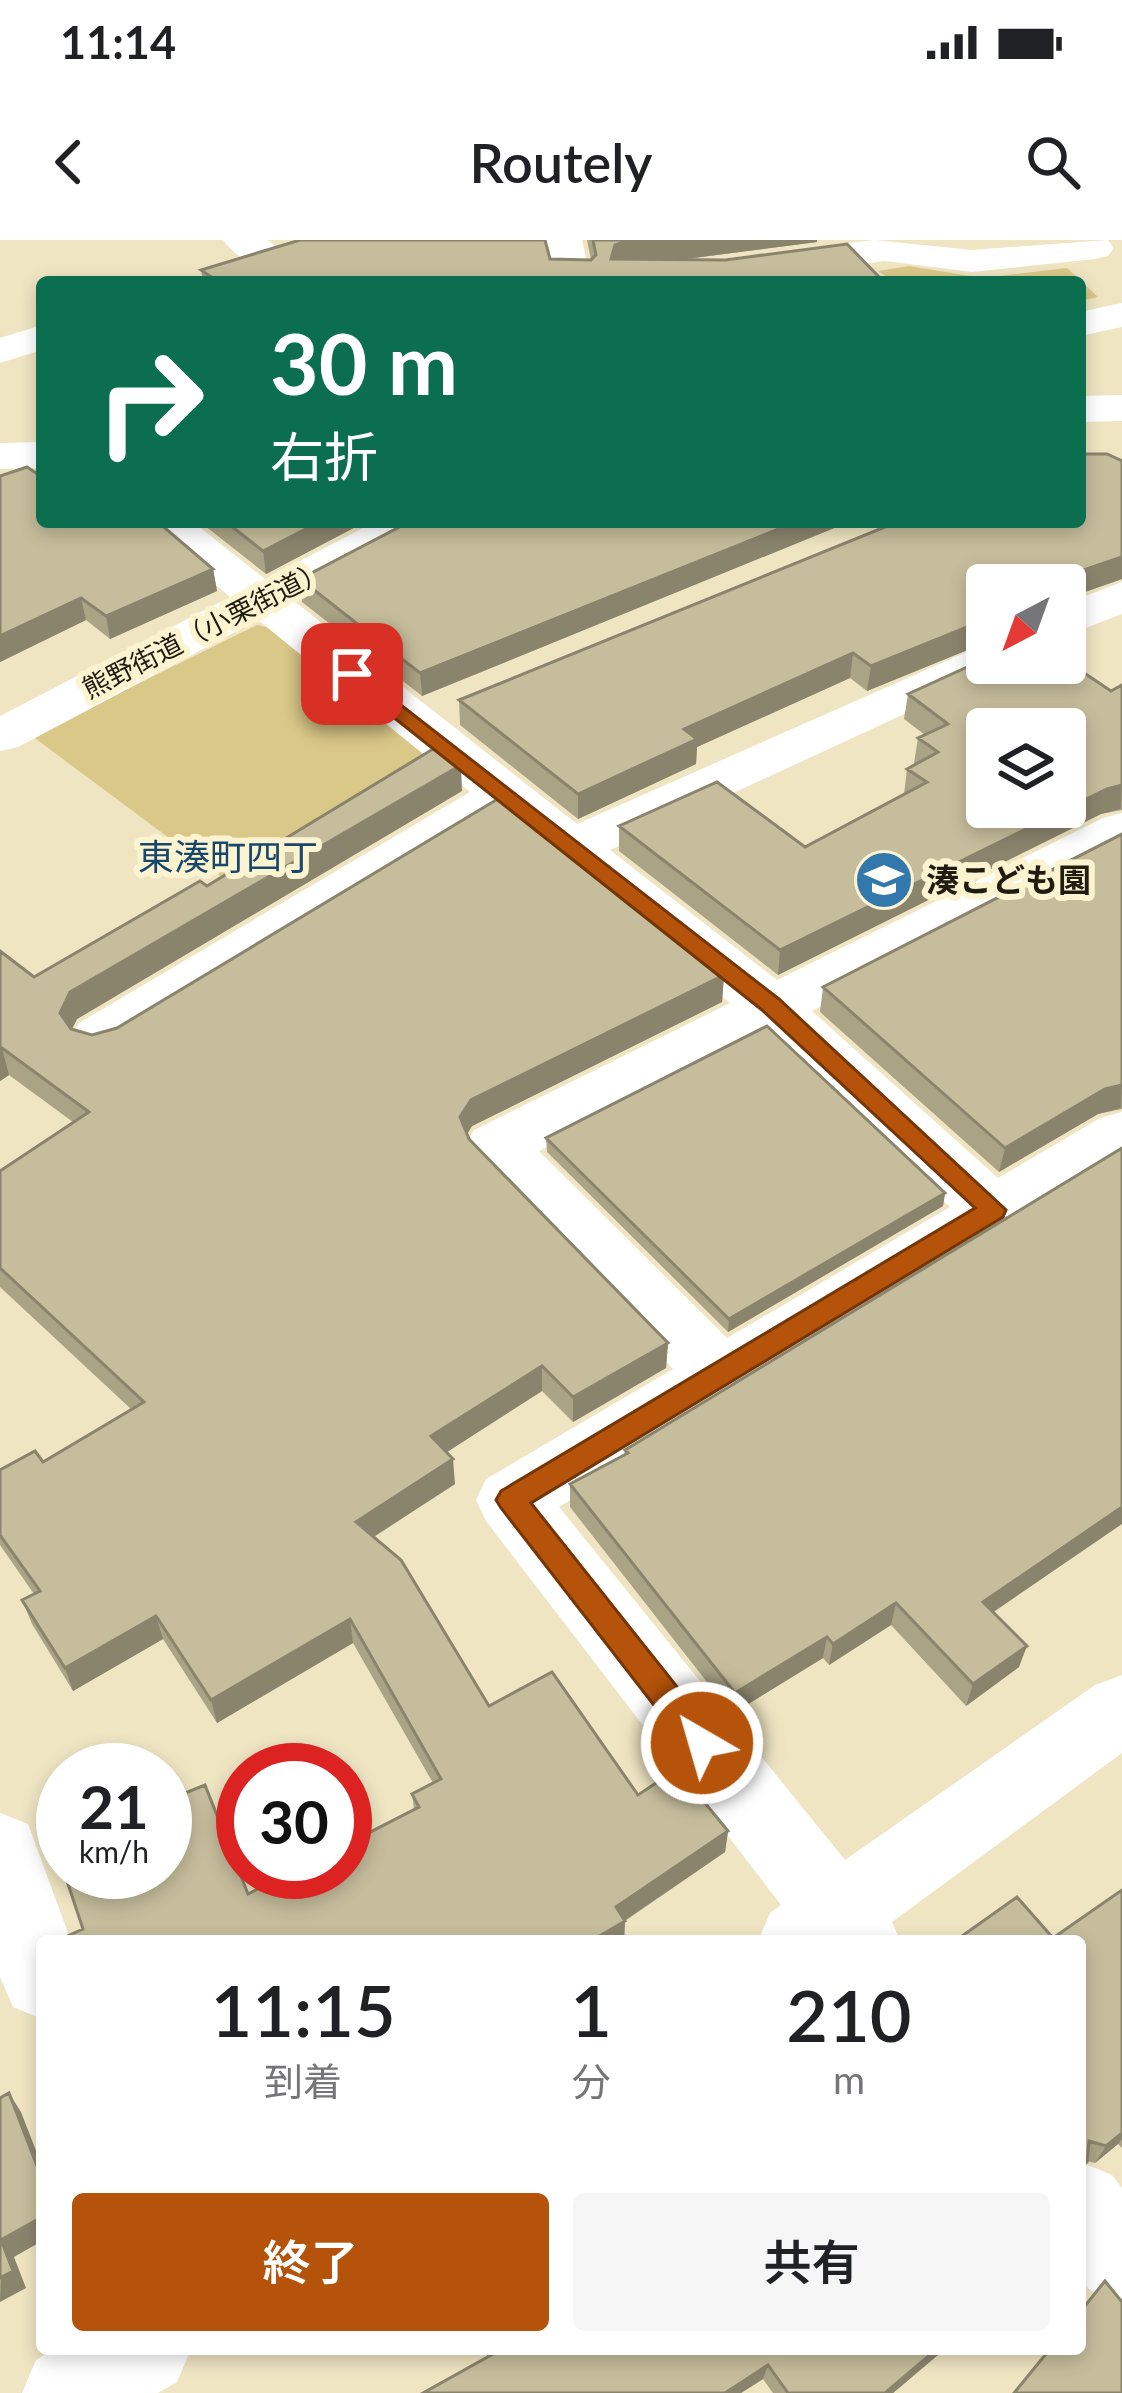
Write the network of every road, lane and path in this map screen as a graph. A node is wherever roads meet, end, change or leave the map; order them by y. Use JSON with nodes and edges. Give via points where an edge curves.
{"nodes":[{"id":1,"x":562,"y":240,"type":"edge"},
{"id":2,"x":1091,"y":244,"type":"edge"},
{"id":3,"x":313,"y":247,"type":"edge"},
{"id":4,"x":247,"y":258,"type":"edge"},
{"id":5,"x":571,"y":276,"type":"edge"},
{"id":6,"x":679,"y":276,"type":"edge"},
{"id":7,"x":1122,"y":278,"type":"edge"},
{"id":8,"x":1122,"y":315,"type":"edge"},
{"id":9,"x":1086,"y":323,"type":"edge"},
{"id":10,"x":36,"y":339,"type":"edge"},
{"id":11,"x":0,"y":351,"type":"edge"},
{"id":12,"x":1086,"y":412,"type":"edge"},
{"id":13,"x":1122,"y":412,"type":"edge"},
{"id":14,"x":0,"y":420,"type":"edge"},
{"id":15,"x":36,"y":420,"type":"edge"},
{"id":16,"x":1086,"y":445,"type":"edge"},
{"id":17,"x":1122,"y":445,"type":"edge"},
{"id":18,"x":0,"y":454,"type":"edge"},
{"id":19,"x":36,"y":454,"type":"edge"},
{"id":20,"x":36,"y":461,"type":"edge"},
{"id":21,"x":0,"y":486,"type":"edge"},
{"id":22,"x":172,"y":528,"type":"edge"},
{"id":23,"x":398,"y":528,"type":"edge"},
{"id":24,"x":1122,"y":596,"type":"edge"},
{"id":25,"x":261,"y":602,"type":"junction"},
{"id":26,"x":1086,"y":612,"type":"edge"},
{"id":27,"x":966,"y":668,"type":"edge"},
{"id":28,"x":0,"y":736,"type":"edge"},
{"id":29,"x":504,"y":794,"type":"junction"},
{"id":30,"x":1122,"y":830,"type":"edge"},
{"id":31,"x":572,"y":847,"type":"junction"},
{"id":32,"x":770,"y":1005,"type":"junction"},
{"id":33,"x":100,"y":1036,"type":"edge"},
{"id":34,"x":1122,"y":1134,"type":"edge"},
{"id":35,"x":993,"y":1210,"type":"junction"},
{"id":36,"x":719,"y":1375,"type":"junction"},
{"id":37,"x":1122,"y":1709,"type":"edge"},
{"id":38,"x":0,"y":1851,"type":"edge"},
{"id":39,"x":832,"y":1933,"type":"edge"},
{"id":40,"x":36,"y":1960,"type":"edge"},
{"id":41,"x":1086,"y":2214,"type":"edge"},
{"id":42,"x":1122,"y":2258,"type":"edge"},
{"id":43,"x":135,"y":2355,"type":"edge"},
{"id":44,"x":167,"y":2355,"type":"edge"},
{"id":45,"x":69,"y":2393,"type":"edge"},
{"id":46,"x":180,"y":2393,"type":"edge"}],
"edges":[{"from":1,"to":5,"type":"main road"},
{"from":2,"to":6,"type":"main road","via":[[972,261],[885,250]]},
{"from":2,"to":7,"type":"main road"},
{"from":3,"to":4,"type":"main road"},
{"from":8,"to":9,"type":"main road"},
{"from":10,"to":11,"type":"main road"},
{"from":12,"to":13,"type":"main road"},
{"from":14,"to":15,"type":"main road"},
{"from":16,"to":17,"type":"main road"},
{"from":18,"to":19,"type":"main road"},
{"from":20,"to":21,"type":"main road"},
{"from":22,"to":25,"type":"main road"},
{"from":23,"to":25,"type":"main road","name":"熊野街道（小栗街道）"},
{"from":24,"to":26,"type":"main road"},
{"from":25,"to":28,"type":"main road","name":"熊野街道（小栗街道）"},
{"from":25,"to":29,"type":"main road","via":[[434,713]]},
{"from":27,"to":31,"type":"main road"},
{"from":29,"to":31,"type":"main road"},
{"from":29,"to":33,"type":"main road"},
{"from":30,"to":32,"type":"main road"},
{"from":31,"to":32,"type":"main road"},
{"from":32,"to":35,"type":"main road"},
{"from":32,"to":36,"type":"main road","via":[[496,1146]]},
{"from":34,"to":35,"type":"main road"},
{"from":35,"to":36,"type":"main road"},
{"from":36,"to":39,"type":"main road","via":[[511,1500]]},
{"from":37,"to":39,"type":"main road"},
{"from":38,"to":40,"type":"main road"},
{"from":41,"to":42,"type":"main road"},
{"from":43,"to":45,"type":"main road"},
{"from":44,"to":46,"type":"main road"}]}
